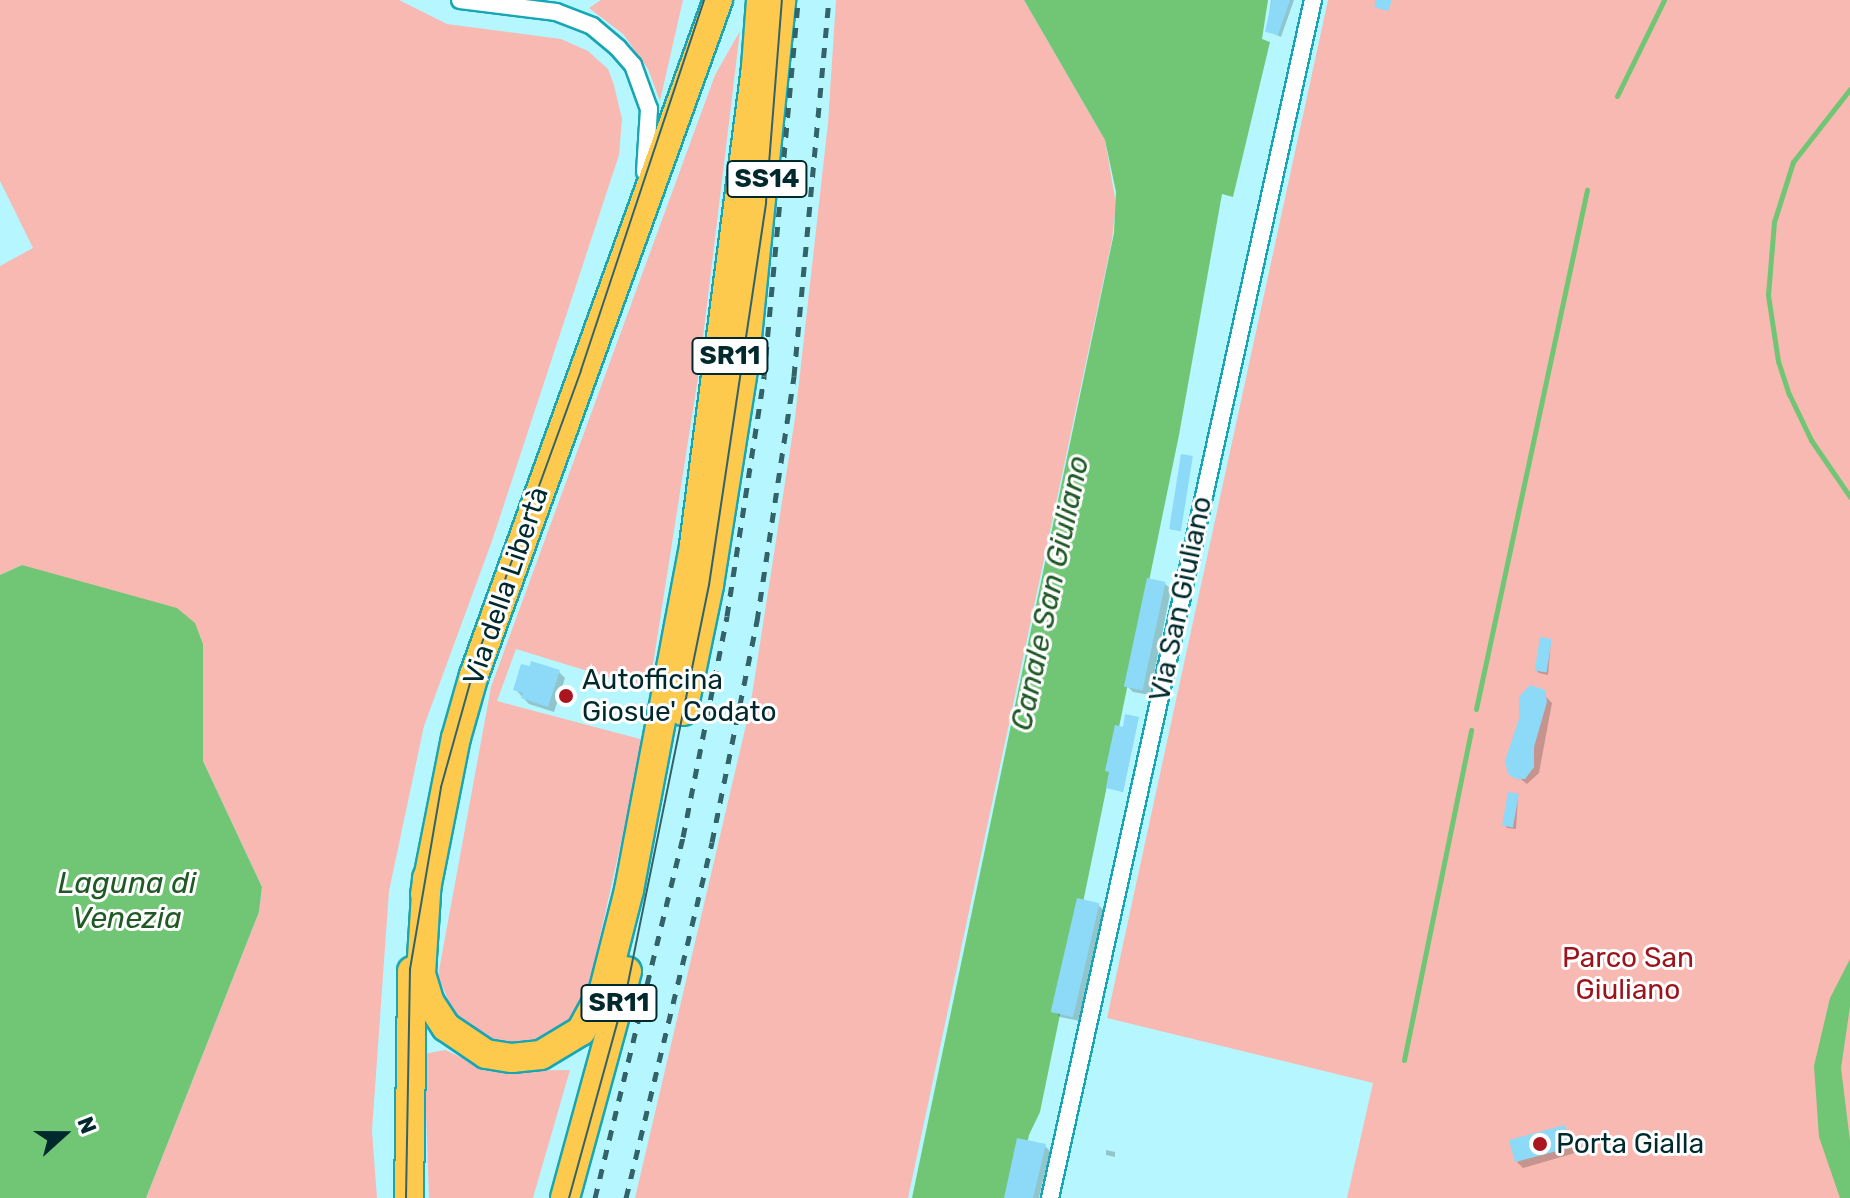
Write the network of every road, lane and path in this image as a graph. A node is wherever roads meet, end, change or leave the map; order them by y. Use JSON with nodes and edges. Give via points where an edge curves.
{"nodes":[{"id":1,"x":460,"y":0,"type":"edge"},
{"id":2,"x":558,"y":0,"type":"edge"},
{"id":3,"x":702,"y":0,"type":"edge"},
{"id":4,"x":718,"y":0,"type":"edge"},
{"id":5,"x":761,"y":0,"type":"edge"},
{"id":6,"x":781,"y":0,"type":"edge"},
{"id":7,"x":1313,"y":0,"type":"edge"},
{"id":8,"x":529,"y":9,"type":"junction"},
{"id":9,"x":757,"y":62,"type":"junction"},
{"id":10,"x":645,"y":172,"type":"junction"},
{"id":11,"x":582,"y":371,"type":"junction"},
{"id":12,"x":683,"y":711,"type":"junction"},
{"id":13,"x":427,"y":878,"type":"junction"},
{"id":14,"x":409,"y":1198,"type":"edge"},
{"id":15,"x":565,"y":1198,"type":"edge"},
{"id":16,"x":1050,"y":1198,"type":"edge"}],
"edges":[{"from":1,"to":8,"type":"street"},
{"from":2,"to":8,"type":"street"},
{"from":3,"to":10,"type":"highway"},
{"from":4,"to":11,"type":"highway","name":"Via della Libertà","number":"SR11"},
{"from":5,"to":9,"type":"highway","number":"SR11"},
{"from":6,"to":12,"type":"highway","number":"SS14","via":[[745,357]]},
{"from":7,"to":16,"type":"street","name":"Via San Giuliano"},
{"from":8,"to":10,"type":"street","via":[[576,18],[606,37],[633,65],[649,109]]},
{"from":9,"to":12,"type":"highway","number":"SR11","via":[[736,300]]},
{"from":9,"to":13,"type":"highway","number":"SR11","via":[[694,545],[629,890],[604,989],[581,1031],[541,1055],[512,1058],[486,1054],[446,1027],[429,1001],[421,974]]},
{"from":10,"to":11,"type":"highway"},
{"from":11,"to":13,"type":"highway","name":"Via della Libertà","number":"SR11","via":[[474,675]]},
{"from":12,"to":15,"type":"highway","number":"SR11","via":[[641,911]]},
{"from":13,"to":14,"type":"highway","name":"Via della Libertà","number":"SR11","via":[[411,976]]}]}
